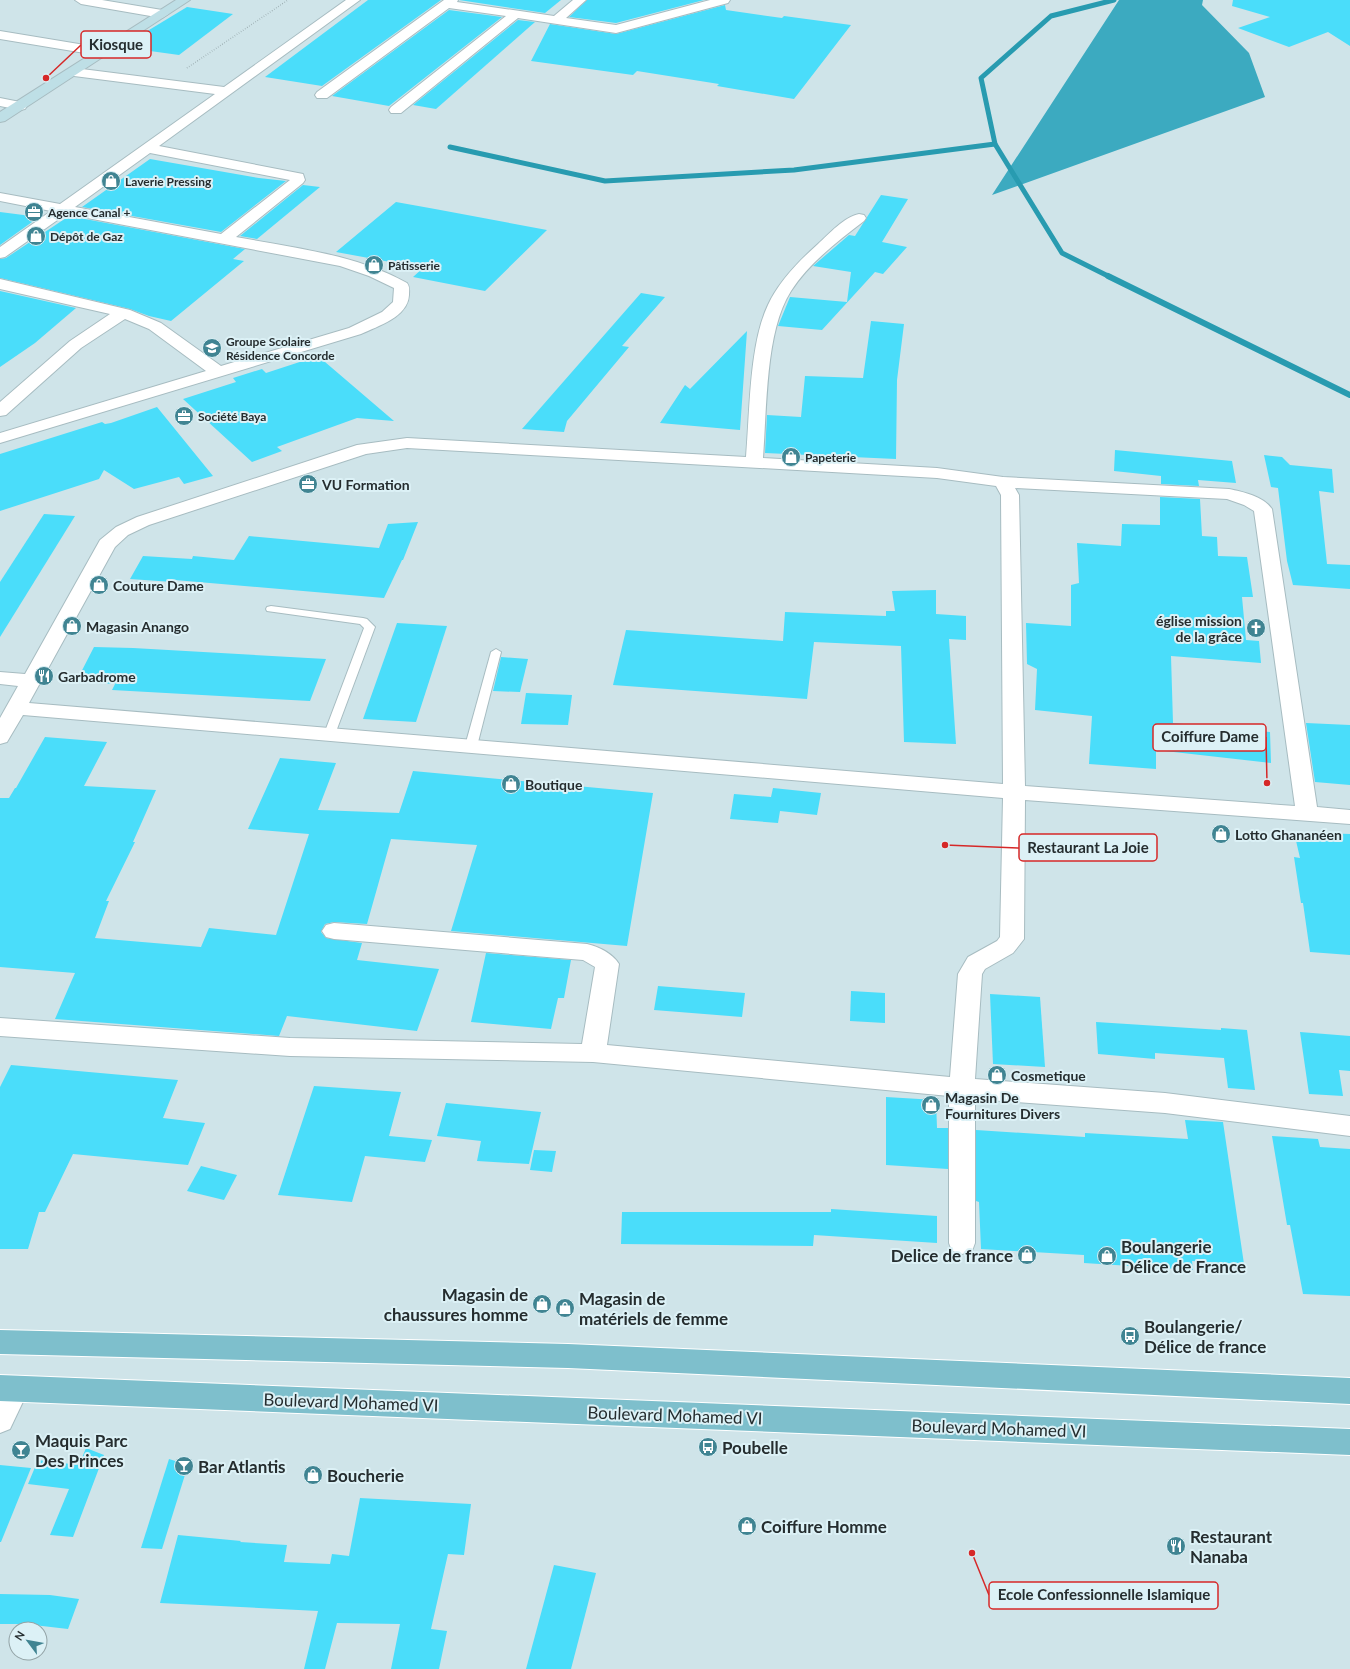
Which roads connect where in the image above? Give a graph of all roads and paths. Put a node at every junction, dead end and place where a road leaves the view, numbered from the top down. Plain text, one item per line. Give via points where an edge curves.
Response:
1 (81, 0) edge
2 (184, 0) edge
3 (288, 0) edge
4 (354, 0) edge
5 (580, 0) edge
6 (724, 0) edge
7 (449, 2) edge
8 (162, 14) junction
9 (516, 14) junction
10 (557, 20) junction
11 (0, 35) edge
12 (103, 52) junction
13 (74, 72) junction
14 (166, 84) junction
15 (226, 91) junction
16 (322, 95) dead end
17 (0, 102) edge
18 (20, 106) junction
19 (396, 110) dead end
20 (0, 118) edge
21 (147, 148) junction
22 (0, 197) edge
23 (62, 209) junction
24 (859, 218) dead end
25 (224, 239) junction
26 (1, 253) edge
27 (0, 284) edge
28 (124, 313) junction
29 (218, 372) junction
30 (0, 411) edge
31 (0, 438) edge
32 (754, 462) junction
33 (1003, 482) junction
34 (271, 609) dead end
35 (496, 652) dead end
36 (0, 678) edge
37 (32, 681) junction
38 (17, 708) junction
39 (330, 734) junction
40 (0, 737) edge
41 (471, 746) junction
42 (1014, 792) junction
43 (1307, 814) junction
44 (1350, 817) edge
45 (334, 931) dead end
46 (0, 1027) edge
47 (593, 1053) junction
48 (962, 1088) junction
49 (1350, 1126) edge
50 (962, 1243) dead end
51 (0, 1342) edge
52 (7, 1389) edge
53 (1350, 1391) edge
54 (0, 1420) edge
55 (1350, 1442) edge

1 - 8 street
2 - 8 street
3 - 14 path via 198,59
4 - 15 street
5 - 10 street
6 - 10 street via 616,29
7 - 9 street
7 - 16 street
8 - 12 street
9 - 10 street
9 - 19 street
11 - 12 street
12 - 13 street
13 - 14 street
13 - 18 street
14 - 15 street
15 - 21 street
17 - 18 street
18 - 20 street
21 - 23 street
21 - 25 street via 298,177 298,180
22 - 23 street
23 - 25 street
23 - 26 street
24 - 32 street via 812,259 778,299 764,344
25 - 29 street via 363,267 402,286 401,303 388,315 355,331
27 - 28 street
28 - 29 street via 155,326
28 - 30 street via 66,353
29 - 31 street
32 - 33 street via 937,472
32 - 37 street via 407,443 363,449 143,521 122,531 107,544
33 - 42 street via 1010,495
33 - 43 street via 1229,494 1250,501 1263,509
34 - 39 lane via 363,621 370,627
35 - 41 lane
36 - 37 street
37 - 38 street
38 - 39 street
38 - 40 street
39 - 41 street
41 - 42 street
42 - 43 street
42 - 48 street via 1012,939 1005,947 976,963 970,974
43 - 44 street
45 - 47 street via 587,952 607,964
46 - 47 street via 290,1047
47 - 48 street
48 - 49 street via 1166,1103
48 - 50 street
51 - 53 main road via 561,1356
52 - 54 street
52 - 55 main road, Boulevard Mohamed VI

